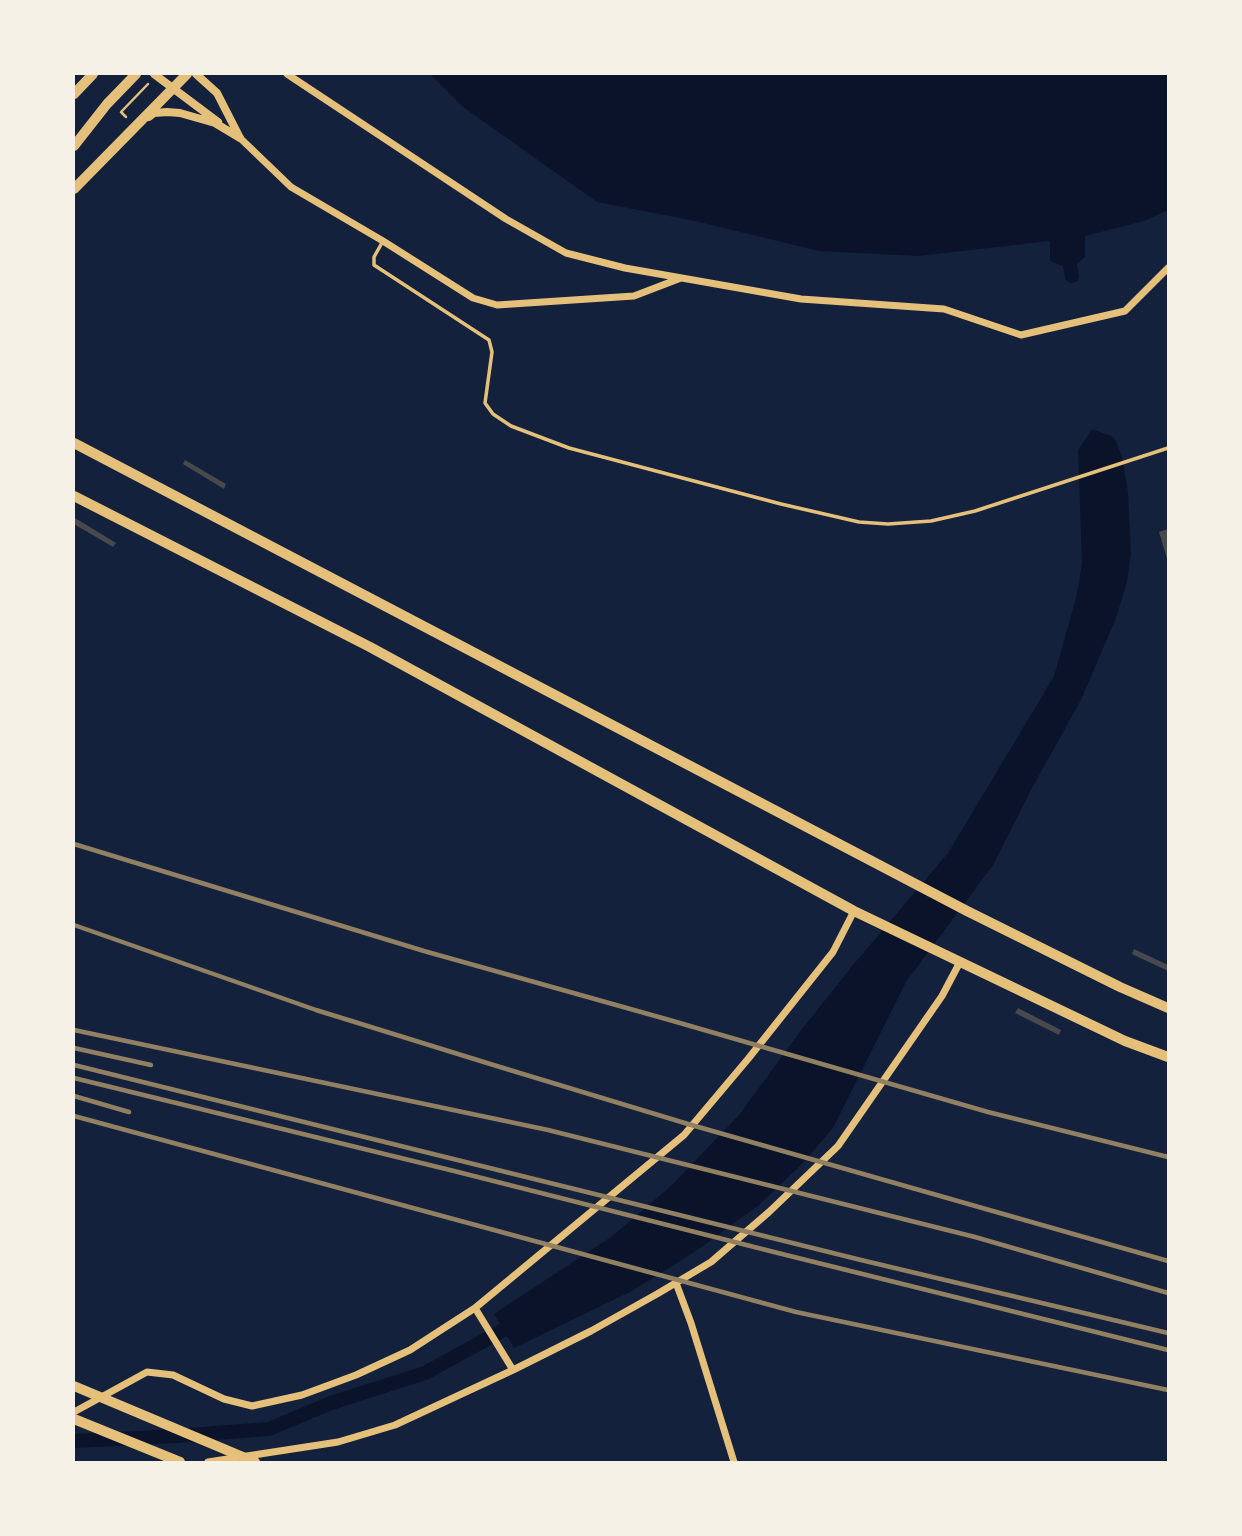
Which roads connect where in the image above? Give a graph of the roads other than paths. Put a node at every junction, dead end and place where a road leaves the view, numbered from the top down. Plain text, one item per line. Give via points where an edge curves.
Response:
1 (93, 74) edge
2 (136, 74) edge
3 (154, 74) edge
4 (187, 74) edge
5 (196, 74) edge
6 (287, 74) edge
7 (173, 88) junction
8 (74, 94) edge
9 (107, 104) junction
10 (134, 123) junction
11 (240, 138) junction
12 (74, 139) edge
13 (74, 146) edge
14 (74, 189) edge
15 (383, 242) junction
16 (1168, 268) edge
17 (681, 278) junction
18 (74, 443) edge
19 (1168, 448) edge
20 (74, 496) edge
21 (854, 911) junction
22 (960, 962) junction
23 (1168, 1008) edge
24 (1168, 1057) edge
25 (676, 1283) junction
26 (475, 1308) junction
27 (513, 1370) junction
28 (74, 1385) edge
29 (74, 1412) edge
30 (74, 1419) edge
31 (180, 1462) edge
32 (208, 1462) edge
33 (255, 1462) edge
34 (734, 1462) edge

1 - 8 main road
2 - 9 main road
3 - 7 street
4 - 7 main road
5 - 11 street via 218,93
6 - 17 street via 506,219 566,253
7 - 10 main road
7 - 11 street
9 - 12 street
9 - 13 main road
10 - 11 street via 167,111 215,123
10 - 14 main road
11 - 15 street via 291,187
15 - 17 street via 472,298 498,305 634,296
15 - 19 lane via 374,265 489,340 492,352 485,403 493,414 511,426 569,448 836,518 888,524 952,517
16 - 17 street via 1125,311 1021,335 944,309 801,299
18 - 23 main road via 967,911
20 - 21 main road via 370,647
21 - 22 main road
21 - 26 street via 833,952 684,1136
22 - 24 main road
22 - 25 street via 942,996 838,1146 711,1262
25 - 27 street
25 - 34 street
26 - 27 street
26 - 29 street via 410,1350 302,1395 252,1406 224,1399 173,1375 147,1372
27 - 32 street via 395,1425 338,1442
28 - 33 main road
30 - 31 main road

